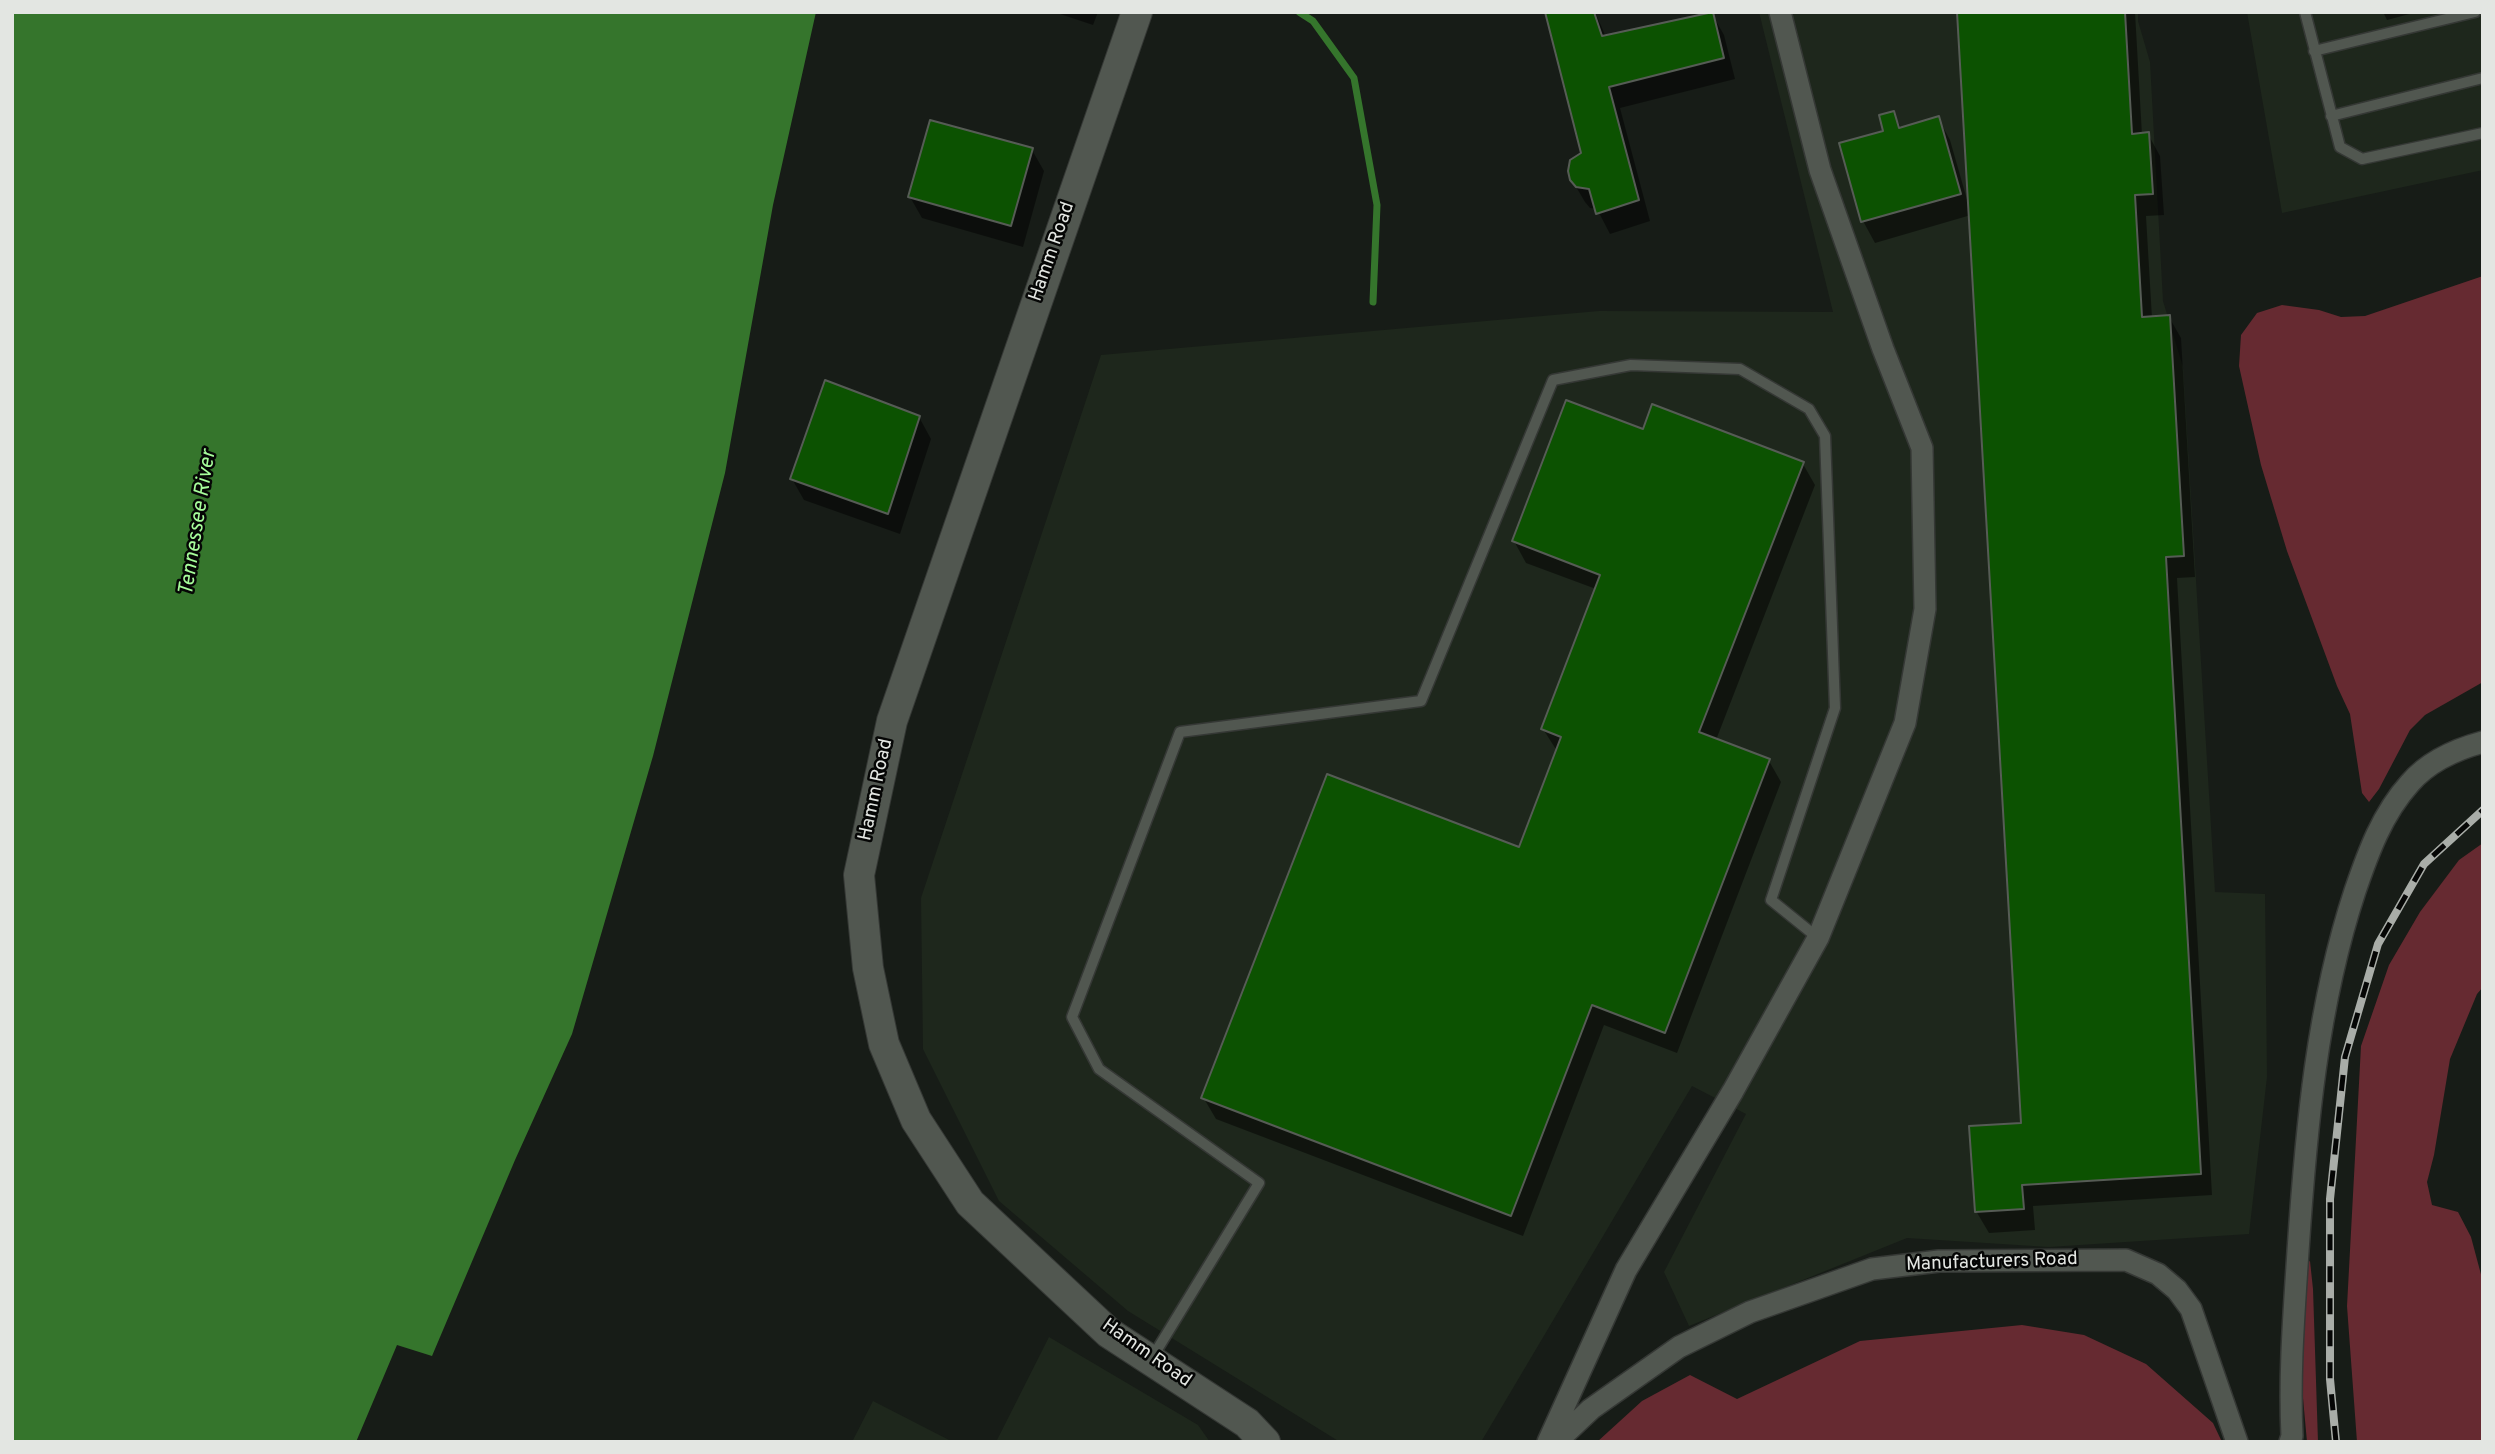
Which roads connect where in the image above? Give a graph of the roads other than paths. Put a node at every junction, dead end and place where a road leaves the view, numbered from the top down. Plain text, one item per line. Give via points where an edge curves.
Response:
1 (1137, 12) edge
2 (1780, 12) edge
3 (2305, 12) edge
4 (2475, 12) edge
5 (2315, 51) junction
6 (2483, 78) edge
7 (2331, 116) junction
8 (2483, 133) edge
9 (2483, 742) edge
10 (1818, 938) junction
11 (1151, 1360) junction
12 (1265, 1442) edge
13 (1548, 1442) edge
14 (1556, 1442) edge
15 (2237, 1442) edge
16 (2290, 1442) edge

1 - 11 main road, Hamm Road via 892,721 859,875 868,968 884,1044 916,1120 970,1203 1109,1333
2 - 10 street via 1820,170 1922,448 1925,609 1905,723
3 - 5 lane
4 - 5 lane
5 - 7 lane
6 - 7 lane
7 - 8 lane via 2340,147 2362,159
9 - 16 street via 2436,762 2411,782 2371,845 2347,916 2325,1004 2303,1173 2289,1381
10 - 11 lane via 1771,900 1835,708 1825,436 1810,409 1740,369 1631,365 1553,380 1421,701 1180,733 1072,1017 1099,1069 1259,1183
10 - 13 street via 1626,1270
11 - 12 main road, Hamm Road via 1247,1423
14 - 15 street, Manufacturers Road via 1591,1409 1679,1347 1750,1312 1872,1269 1939,1261 2126,1260 2158,1275 2191,1309

